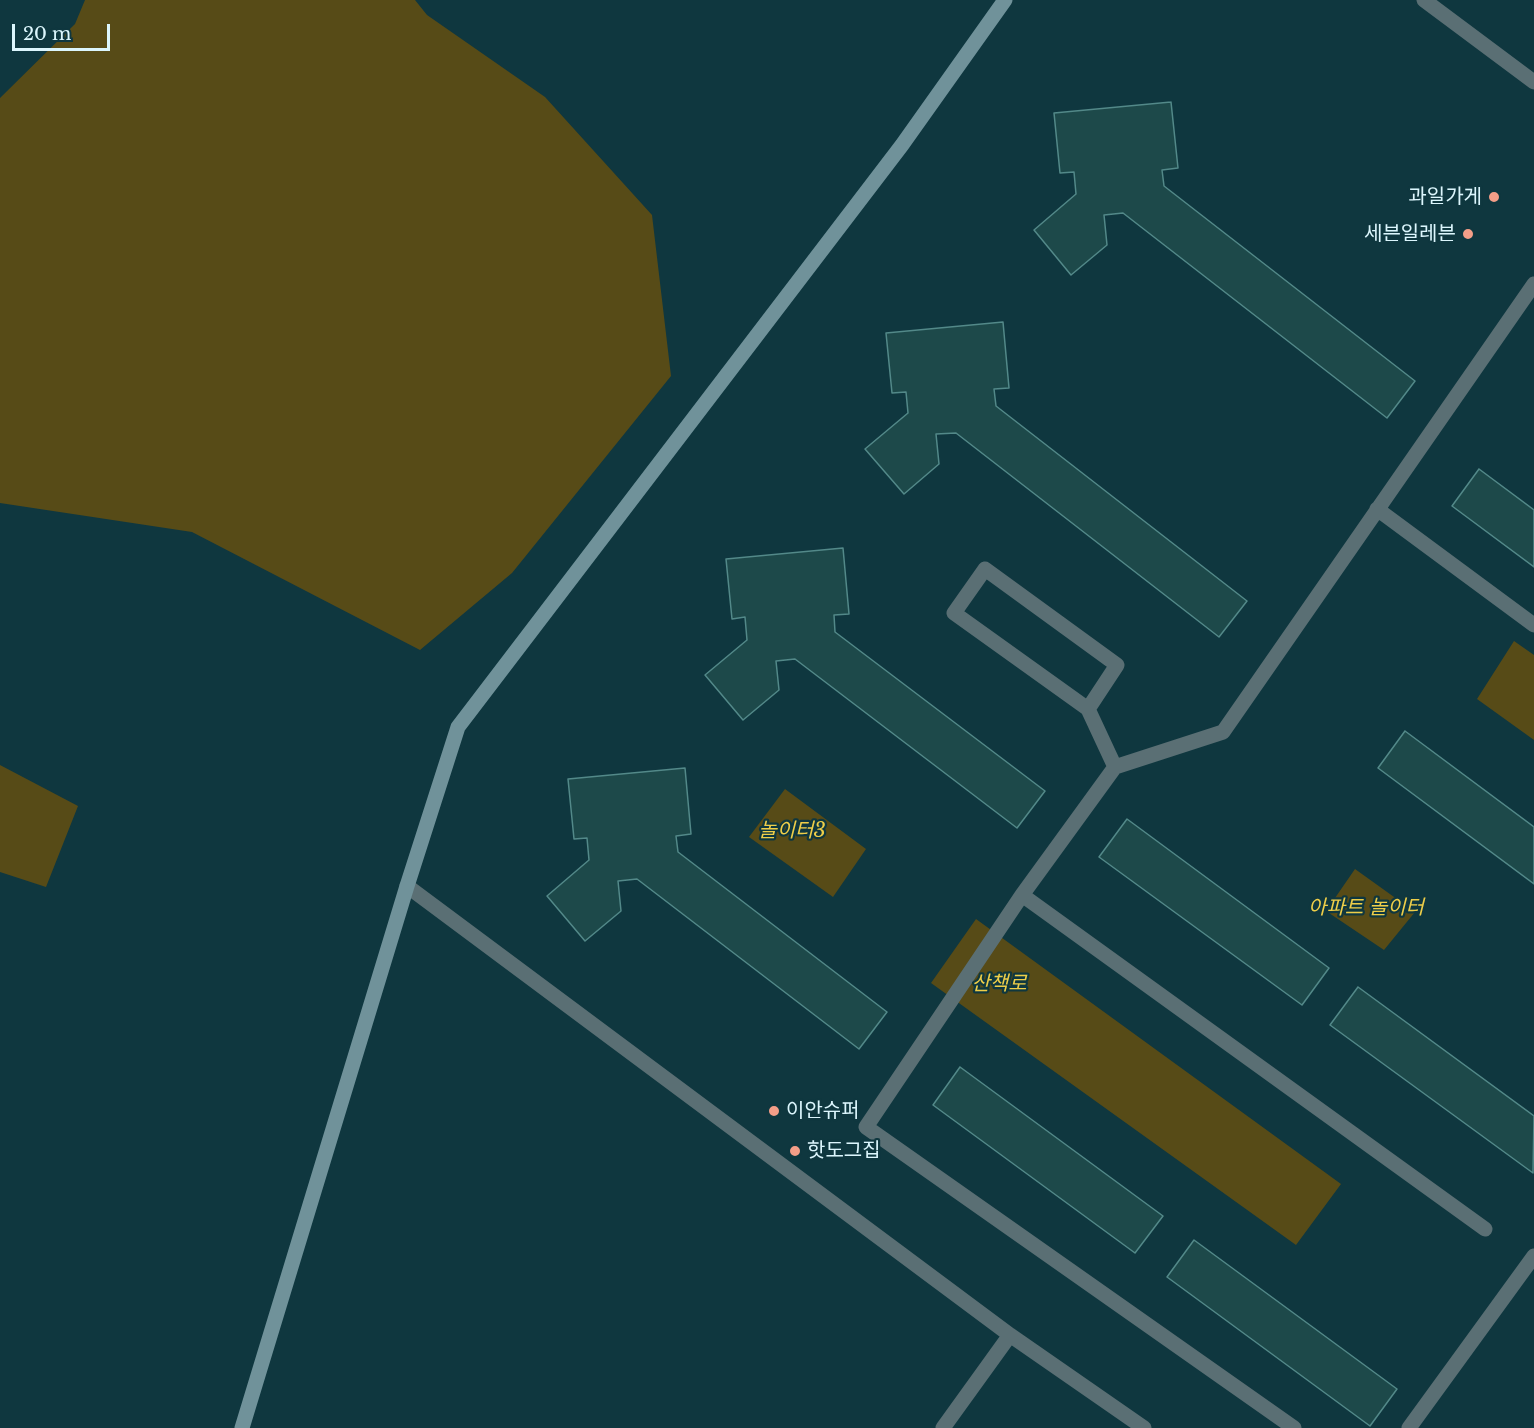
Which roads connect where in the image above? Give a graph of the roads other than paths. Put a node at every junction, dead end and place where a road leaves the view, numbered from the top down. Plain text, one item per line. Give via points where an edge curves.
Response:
1 (1005, 0) edge
2 (1424, 0) edge
3 (1534, 82) edge
4 (1534, 284) edge
5 (1377, 509) junction
6 (1534, 625) edge
7 (1088, 710) junction
8 (1115, 767) junction
9 (407, 886) junction
10 (1022, 895) junction
11 (1485, 1229) dead end
12 (1534, 1256) edge
13 (1010, 1335) junction
14 (242, 1428) edge
15 (943, 1428) edge
16 (1144, 1428) edge
17 (1294, 1428) edge
18 (1409, 1428) edge

1 - 9 street via 903,145 458,727
2 - 3 street
4 - 5 street
5 - 6 street
5 - 8 street via 1223,732
7 - 7 street via 954,613 985,569 1117,665
7 - 8 street
8 - 10 street
9 - 13 street
9 - 14 street
10 - 11 street
10 - 17 street via 866,1127
12 - 18 street
13 - 15 street
13 - 16 street

